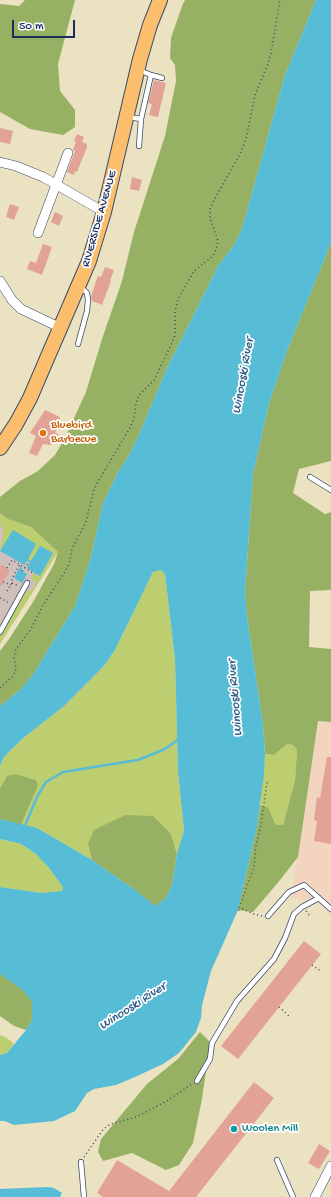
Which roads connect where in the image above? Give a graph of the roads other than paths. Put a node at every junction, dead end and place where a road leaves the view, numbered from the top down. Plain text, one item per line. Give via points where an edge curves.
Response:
1 (160, 0) edge
2 (137, 70) junction
3 (151, 75) junction
4 (162, 78) dead end
5 (126, 116) junction
6 (142, 119) junction
7 (140, 146) dead end
8 (68, 153) dead end
9 (0, 162) edge
10 (56, 185) junction
11 (104, 212) junction
12 (38, 233) dead end
13 (0, 281) edge
14 (79, 286) junction
15 (3, 295) edge
16 (61, 328) junction
17 (78, 344) dead end
18 (0, 448) edge
19 (310, 477) dead end
20 (331, 490) edge
21 (27, 582) dead end
22 (0, 632) edge
23 (319, 898) junction
24 (331, 909) edge
25 (268, 916) road end
26 (197, 1081) road end
27 (277, 1160) dead end
28 (81, 1162) road end
29 (331, 1166) edge
30 (84, 1197) edge
31 (293, 1197) edge
32 (315, 1197) edge

1 - 2 main road, RIVERSIDE AVENUE
2 - 3 lane
2 - 5 main road, RIVERSIDE AVENUE
3 - 4 lane
3 - 6 lane
5 - 6 lane
5 - 11 main road, RIVERSIDE AVENUE
6 - 7 lane
8 - 10 street
9 - 10 street via 30,171
10 - 11 street
10 - 12 street
11 - 14 main road, RIVERSIDE AVENUE
13 - 15 street
14 - 16 main road, RIVERSIDE AVENUE
14 - 17 lane via 87,293 88,300
15 - 16 street via 21,309
16 - 18 main road, RIVERSIDE AVENUE via 24,409
19 - 20 lane
21 - 22 lane
23 - 24 lane
23 - 25 lane via 304,885 289,892
23 - 26 lane via 294,914 274,959 237,1001 212,1043 210,1059
27 - 31 lane
28 - 30 lane
29 - 32 street

